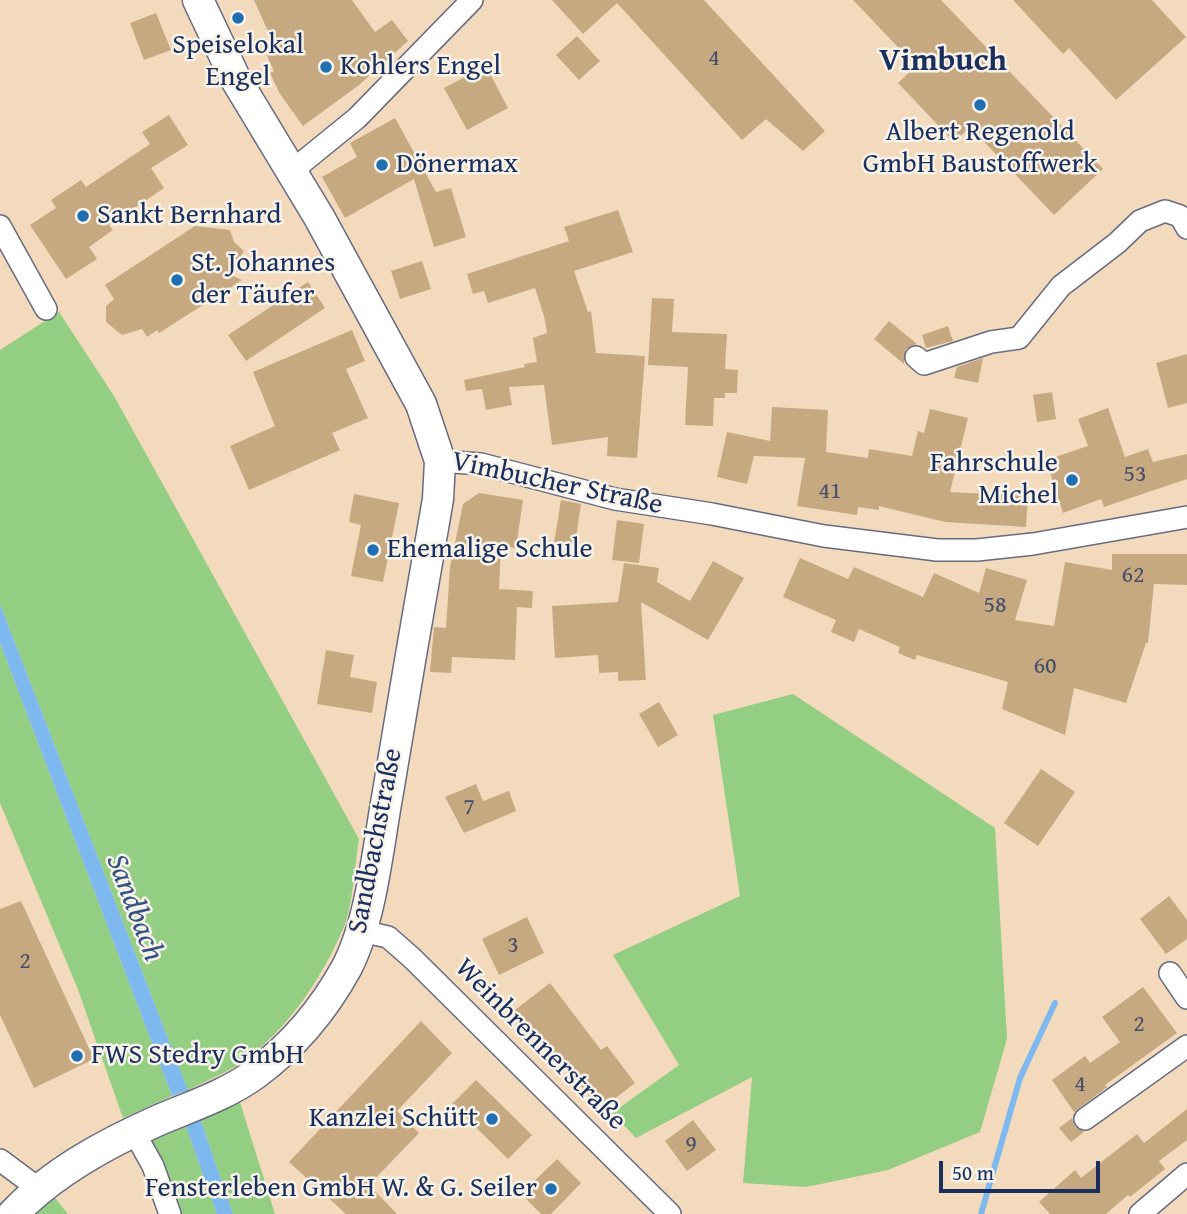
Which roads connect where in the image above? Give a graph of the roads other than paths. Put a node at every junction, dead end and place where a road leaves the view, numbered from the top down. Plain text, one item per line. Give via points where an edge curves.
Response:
1 (198, 0) edge
2 (472, 0) edge
3 (291, 174) junction
4 (0, 226) edge
5 (1187, 228) edge
6 (46, 309) dead end
7 (916, 357) dead end
8 (440, 461) junction
9 (1187, 517) edge
10 (361, 931) junction
11 (1170, 973) dead end
12 (1187, 998) edge
13 (1187, 1046) edge
14 (1085, 1119) dead end
15 (146, 1126) junction
16 (0, 1160) edge
17 (1187, 1174) edge
18 (39, 1189) junction
19 (13, 1214) edge
20 (170, 1214) edge
21 (670, 1214) edge
22 (1140, 1214) edge

1 - 3 street, Vimbucher Straße via 235,78
2 - 3 street via 357,118
3 - 8 street, Vimbucher Straße via 415,392
4 - 6 street
5 - 7 street via 1180,216 1165,211 1140,221 1061,286 1019,338 991,342 924,364
8 - 9 street, Vimbucher Straße via 481,464 615,499 824,536 937,550 1033,544
8 - 10 street, Sandbachstraße via 438,499
10 - 15 street, Sandbachstraße via 326,1001 276,1059 207,1100
10 - 21 street, Weinbrennerstraße via 388,937 412,958
11 - 12 street
13 - 14 street
15 - 18 street, Sandbachstraße
15 - 20 street via 153,1166
16 - 18 street
17 - 22 street
18 - 19 street, Sandbachstraße

